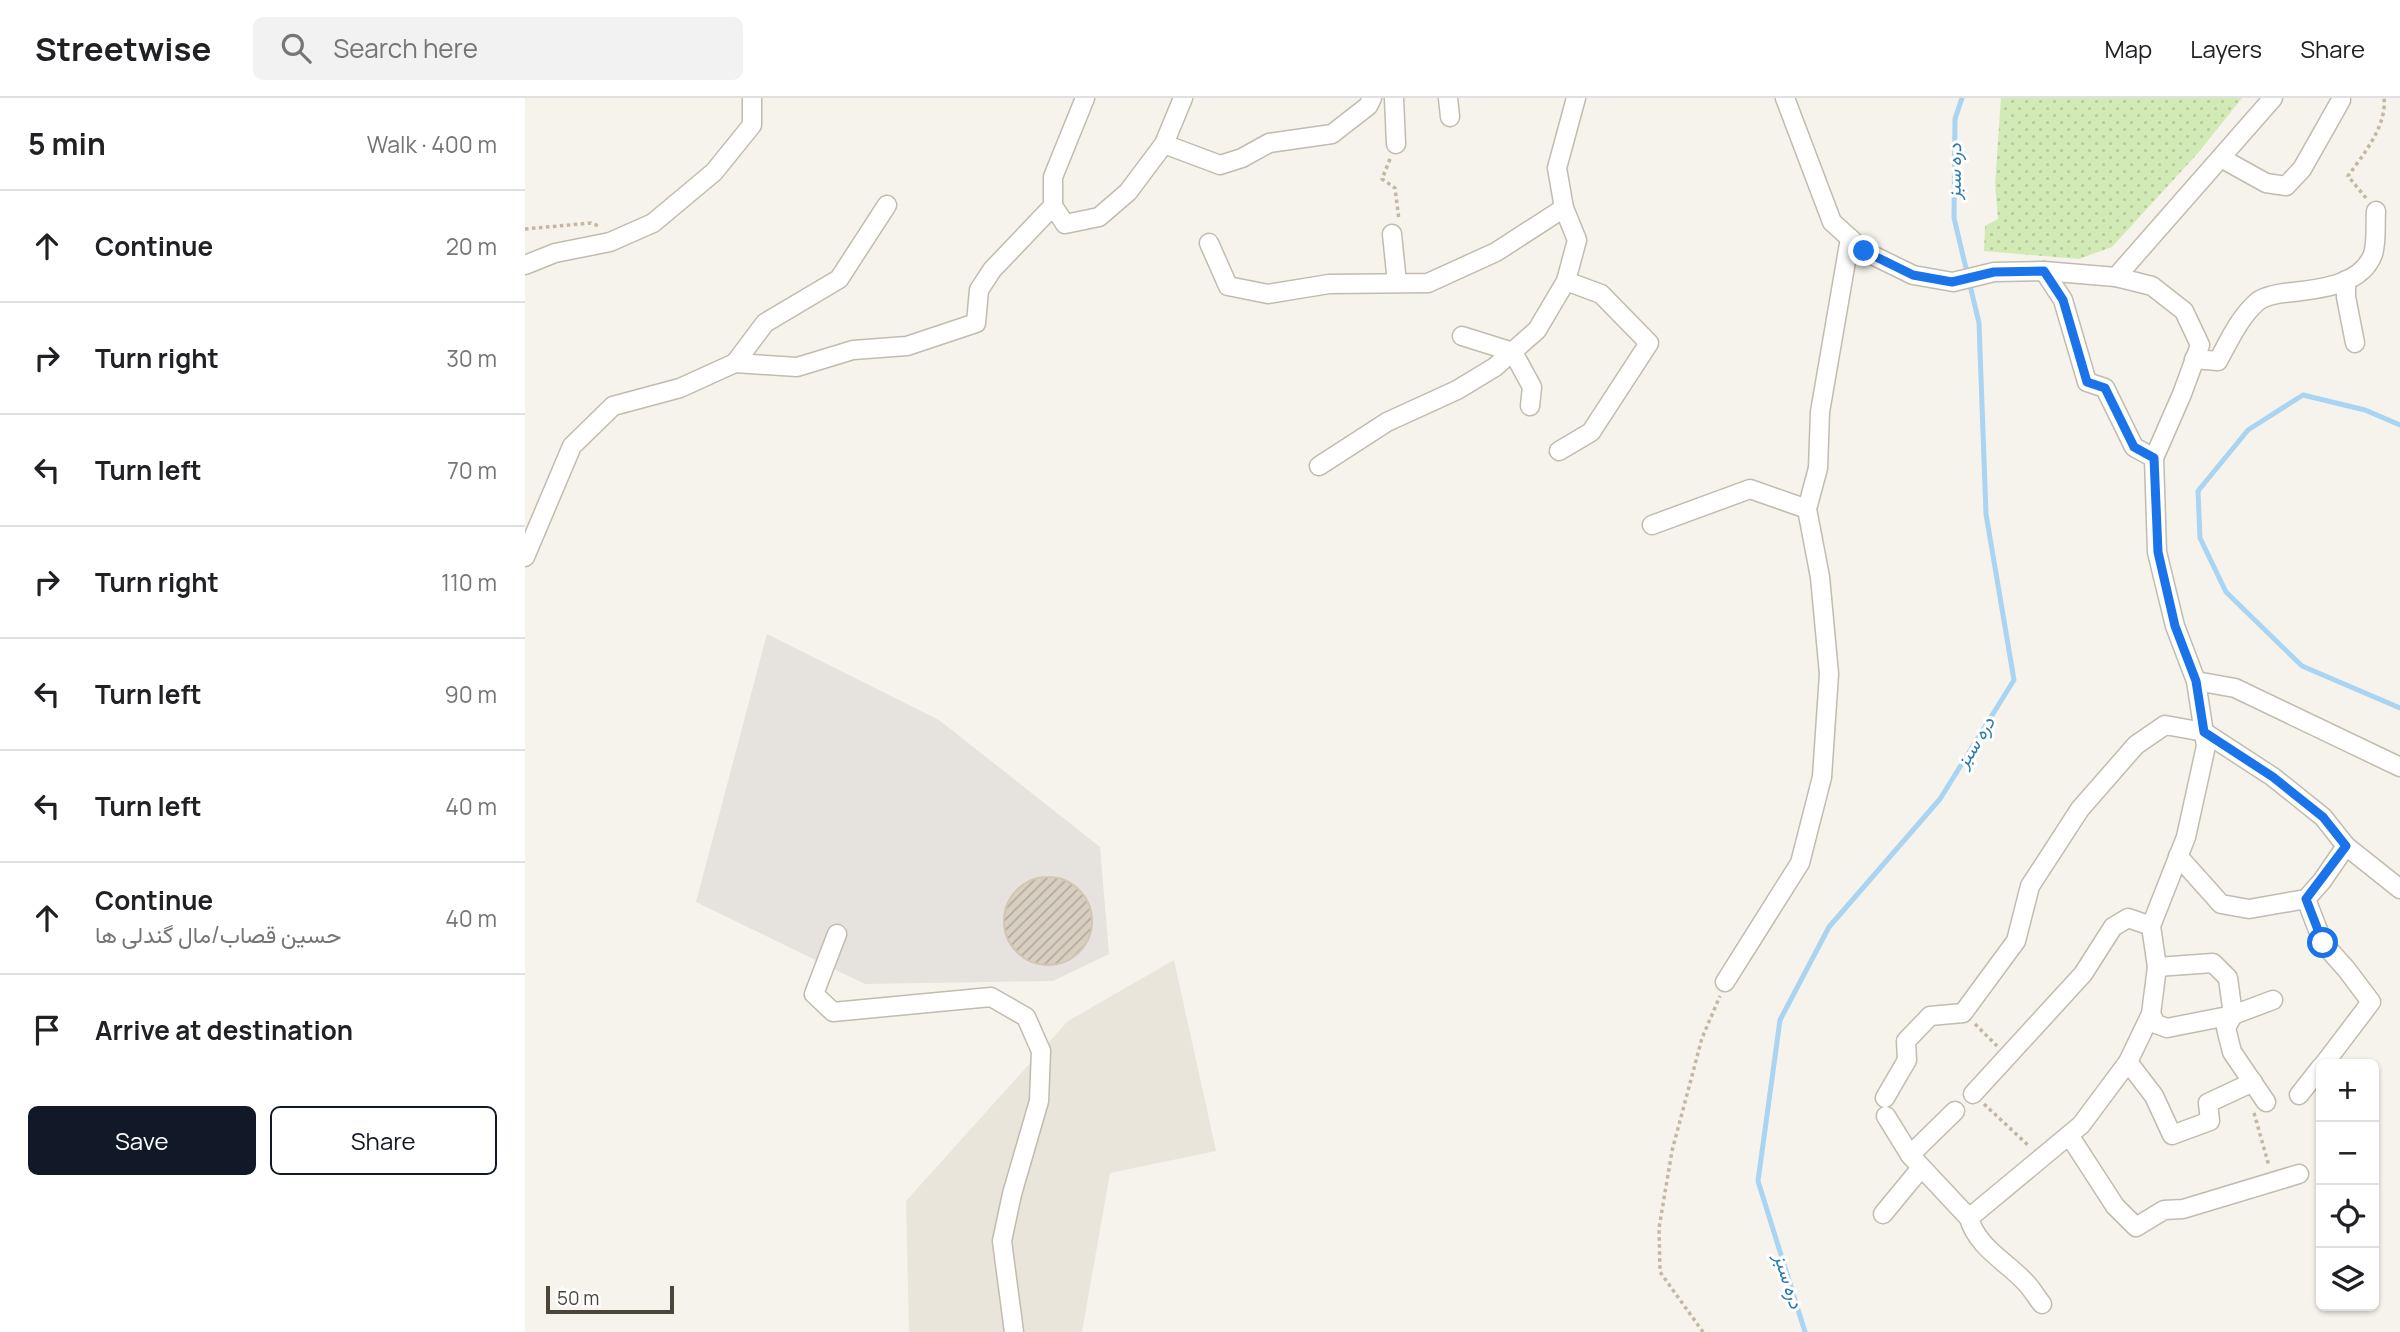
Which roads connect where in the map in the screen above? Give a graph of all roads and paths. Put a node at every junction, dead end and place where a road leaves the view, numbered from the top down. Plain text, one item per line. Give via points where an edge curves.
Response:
1 (751, 98) edge
2 (1085, 98) edge
3 (1183, 98) edge
4 (1372, 98) edge
5 (1394, 98) edge
6 (1448, 98) edge
7 (1576, 98) edge
8 (1785, 98) edge
9 (2273, 98) edge
10 (2384, 98) edge
11 (2341, 100) dead end
12 (1450, 117) dead end
13 (1164, 144) junction
14 (1396, 144) joint
15 (2221, 158) junction
16 (887, 205) dead end
17 (1053, 206) junction
18 (1564, 208) junction
19 (2376, 211) joint
20 (525, 229) edge
21 (1392, 234) joint
22 (624, 235) junction
23 (1850, 238) junction
24 (1209, 243) dead end
25 (525, 265) edge
26 (2044, 271) junction
27 (2116, 277) junction
28 (2346, 280) junction
29 (1566, 281) junction
30 (1397, 283) junction
31 (1462, 336) dead end
32 (2355, 343) dead end
33 (1513, 352) junction
34 (2194, 359) junction
35 (734, 363) junction
36 (1530, 406) dead end
37 (1559, 451) dead end
38 (2154, 458) junction
39 (1319, 466) dead end
40 (1807, 509) junction
41 (1652, 525) dead end
42 (525, 557) edge
43 (2196, 681) junction
44 (2204, 732) junction
45 (2400, 767) edge
46 (2346, 846) junction
47 (2178, 856) junction
48 (2400, 889) edge
49 (2306, 899) junction
50 (2151, 926) junction
51 (837, 934) dead end
52 (2157, 967) junction
53 (1725, 982) joint
54 (2273, 1000) dead end
55 (1963, 1013) junction
56 (2151, 1014) junction
57 (2233, 1015) junction
58 (2008, 1056) junction
59 (2327, 1059) edge
60 (2128, 1062) junction
61 (2316, 1073) edge
62 (2253, 1082) junction
63 (1973, 1094) joint
64 (2298, 1095) dead end
65 (2266, 1102) joint
66 (1955, 1111) dead end
67 (2069, 1135) junction
68 (2041, 1158) junction
69 (1916, 1162) junction
70 (2299, 1174) dead end
71 (2274, 1181) junction
72 (1883, 1214) dead end
73 (1969, 1218) junction
74 (2042, 1304) dead end
75 (1014, 1332) edge
76 (1703, 1332) edge

1 - 22 street via 752,125 713,172 653,223
2 - 17 street via 1053,177
3 - 13 street
4 - 13 street via 1332,134 1269,143 1220,165
5 - 14 street
6 - 12 street
7 - 18 street via 1557,168
8 - 23 street via 1832,222
9 - 15 street
10 - 19 path via 2385,108 2369,148 2348,176
11 - 15 street via 2302,169 2286,186 2266,183
13 - 17 street via 1128,192 1099,217 1065,224
14 - 21 path via 1382,179 1395,188 1400,231
15 - 27 street
16 - 35 street via 839,279 765,323
17 - 35 street via 992,270 979,290 976,323 907,346 853,350 797,367
18 - 29 street via 1577,240
18 - 30 street via 1496,252 1428,283
19 - 28 street via 2372,255
20 - 22 path via 591,223
21 - 30 street
22 - 25 street
23 - 26 street via 1864,251 1913,275 1952,282 1994,272
23 - 40 street via 1820,412 1818,467
24 - 30 street via 1228,286 1268,294 1329,284
26 - 27 street
26 - 38 street via 2063,300 2087,382 2105,388 2134,447
27 - 34 street via 2152,286 2184,311 2200,345
28 - 32 street
28 - 34 street via 2258,300 2218,361
29 - 33 street via 1537,330
29 - 37 street via 1601,294 1649,343 1591,432
31 - 33 street
33 - 36 street via 1532,387
33 - 39 street via 1495,368 1387,422
34 - 38 street
35 - 42 street via 680,388 613,406 572,446
38 - 43 street via 2158,552 2175,626
40 - 41 street via 1750,489
40 - 53 street via 1820,577 1829,674 1822,777 1800,863
43 - 44 street
43 - 45 street via 2235,688
44 - 46 street via 2323,817
44 - 47 street via 2206,746
44 - 55 street via 2165,725 2136,745 2080,809 2030,886 2016,941
46 - 48 street
46 - 49 street
47 - 49 street via 2221,904 2249,909
47 - 50 street
49 - 59 street via 2323,943 2371,1002
50 - 52 street
50 - 58 street via 2128,918 2113,928 2083,974
51 - 75 street via 814,994 833,1012 991,997 1026,1017 1041,1051 1039,1101 1002,1241
52 - 56 street
52 - 57 street via 2213,963 2228,978
53 - 76 path via 1702,1038 1672,1151 1659,1228 1660,1272
54 - 57 street
55 - 58 path
55 - 69 street via 1930,1016 1906,1041 1907,1060 1886,1107
56 - 57 street via 2156,1024 2167,1028
56 - 60 street
57 - 62 street via 2226,1028 2232,1052
58 - 63 street
60 - 62 street via 2154,1096 2172,1135 2210,1121 2208,1102
60 - 67 street
61 - 64 street
62 - 65 street
63 - 68 path
65 - 71 path via 2253,1108
66 - 69 street
67 - 68 street
67 - 71 street via 2115,1206 2136,1227 2164,1210 2183,1209
68 - 73 street
69 - 72 street
69 - 73 street
70 - 71 street
73 - 74 street via 1972,1230

